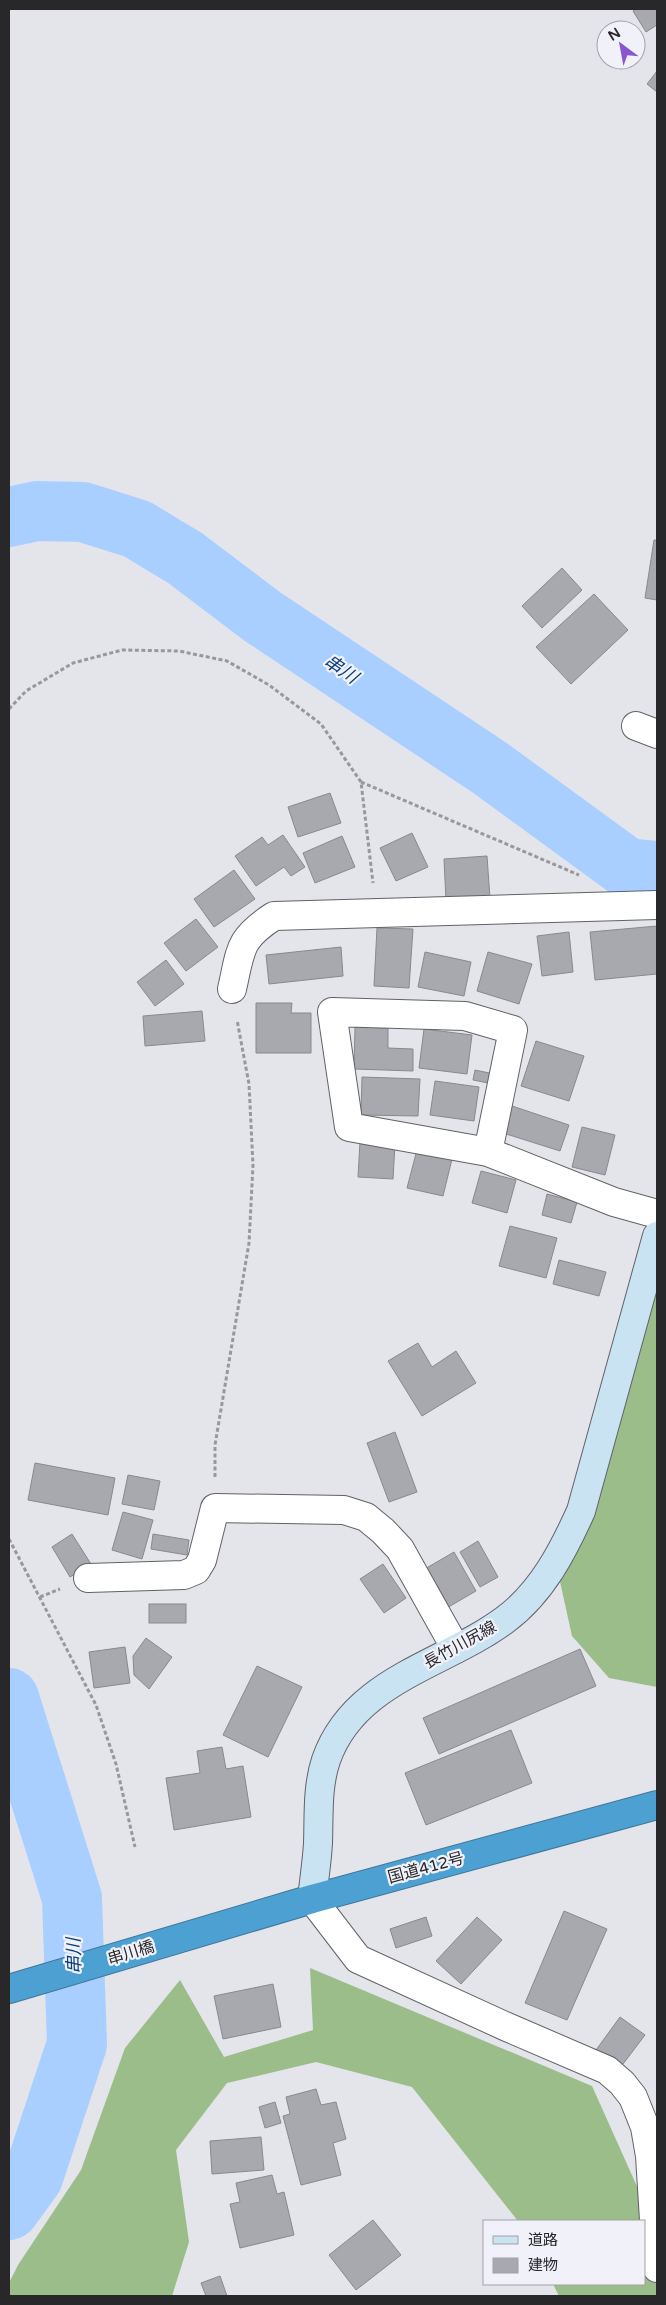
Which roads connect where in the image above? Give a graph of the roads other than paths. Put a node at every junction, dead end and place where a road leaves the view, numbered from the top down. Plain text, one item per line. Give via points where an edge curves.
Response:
1 (657, 905) edge
2 (232, 989) road end
3 (488, 1152) junction
4 (657, 1214) edge
5 (657, 1236) edge
6 (88, 1578) dead end
7 (456, 1649) junction
8 (657, 1805) edge
9 (312, 1899) junction
10 (196, 1933) joint
11 (9, 1989) edge
12 (657, 2268) edge

1 - 2 street via 274,916 258,926 243,943
3 - 3 street via 349,1127 332,1012 464,1016 512,1030
3 - 4 street via 614,1202
5 - 7 main road, 長竹川尻線 via 581,1511 571,1533 548,1574 516,1610 487,1633
6 - 7 street via 184,1575 196,1570 202,1560 215,1508 344,1510 366,1518 400,1550
7 - 9 main road, 長竹川尻線 via 386,1685 352,1716 337,1738 326,1760 321,1784
8 - 9 highway, 国道412号
9 - 10 highway, 国道412号
9 - 12 street via 358,1959 600,2066 622,2082 633,2097 646,2127
10 - 11 highway, 串川橋

